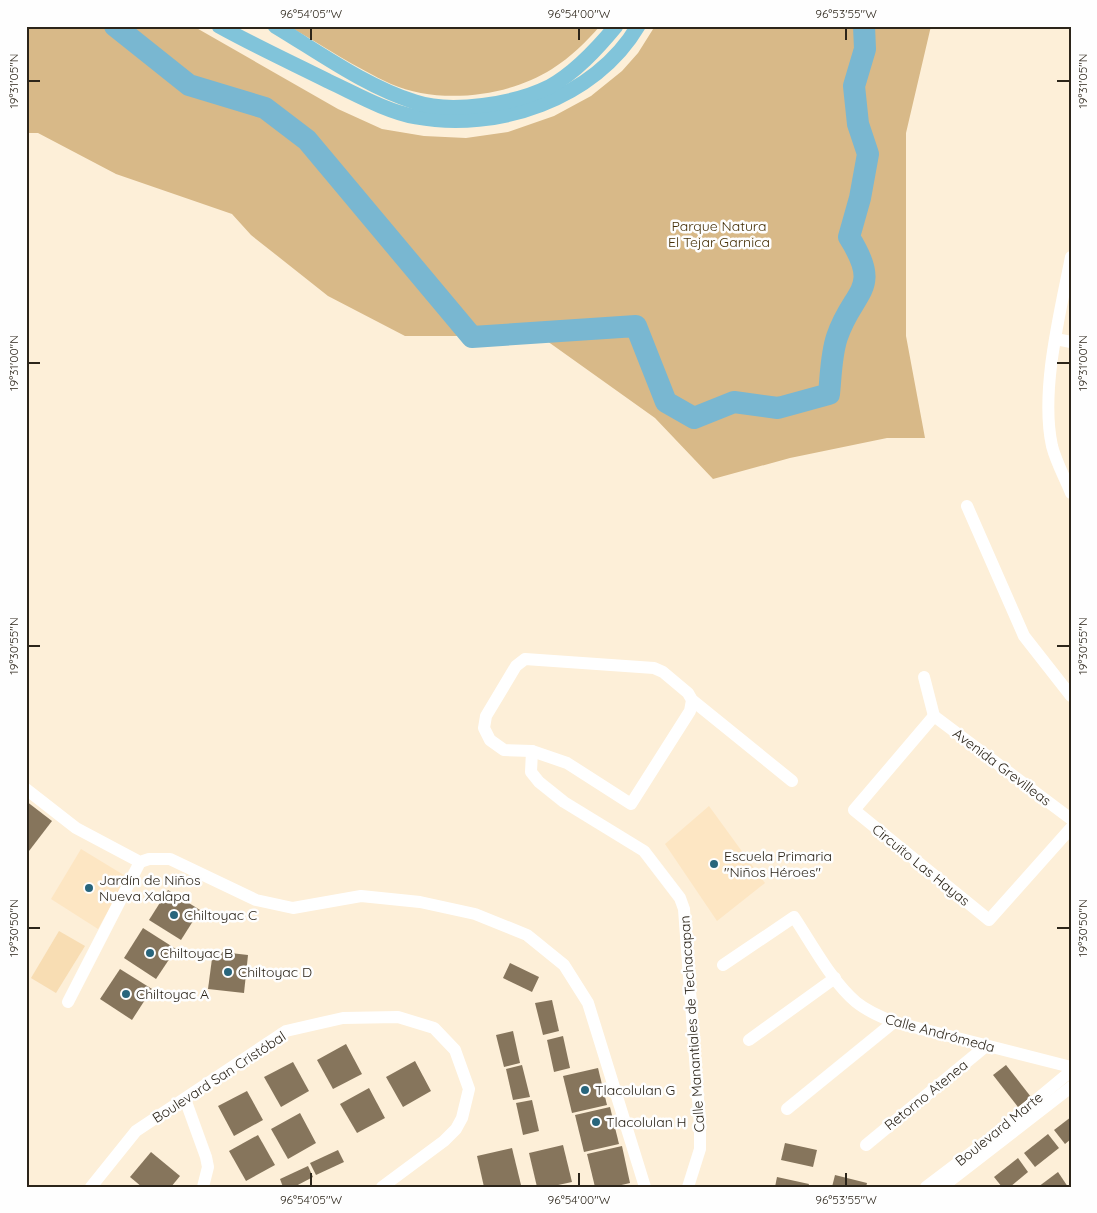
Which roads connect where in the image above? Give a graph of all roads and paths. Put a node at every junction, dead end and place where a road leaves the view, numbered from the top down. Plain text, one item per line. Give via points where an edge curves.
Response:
1 (220, 26) edge
2 (275, 26) edge
3 (616, 26) edge
4 (638, 26) edge
5 (1071, 257) edge
6 (1056, 339) junction
7 (1071, 342) edge
8 (1071, 493) edge
9 (967, 506) dead end
10 (924, 677) dead end
11 (1068, 688) edge
12 (692, 700) junction
13 (934, 716) junction
14 (532, 751) junction
15 (792, 781) dead end
16 (26, 789) edge
17 (1071, 819) edge
18 (1071, 828) edge
19 (140, 862) junction
20 (723, 965) dead end
21 (835, 978) junction
22 (68, 1002) dead end
23 (894, 1022) junction
24 (749, 1040) dead end
25 (986, 1046) junction
26 (1071, 1067) edge
27 (1071, 1071) edge
28 (1071, 1087) edge
29 (186, 1099) junction
30 (788, 1109) dead end
31 (866, 1145) dead end
32 (91, 1187) edge
33 (202, 1187) edge
34 (382, 1187) edge
35 (645, 1187) edge
36 (688, 1187) edge
37 (926, 1187) edge
38 (942, 1187) edge

1 - 4 main road via 379,106 415,117 473,120 520,112 553,100 583,83 611,60
2 - 3 main road via 388,92 417,103 448,107 480,106 548,87 574,70
5 - 6 street
6 - 7 street
6 - 8 street via 1049,393 1052,447
9 - 11 street via 1024,636
10 - 13 street
12 - 14 street via 690,711 631,804 567,763
12 - 14 street via 688,693 654,668 525,658 516,666 486,716 484,728 490,740 504,750
12 - 15 street
13 - 17 street, Avenida Grevilleas
13 - 18 street, Circuito Las Hayas via 854,810 989,920
14 - 36 street, Calle Manantiales de Techacapan via 532,772 539,782 564,802 644,851 680,898 684,909 700,1126 700,1149
16 - 19 street via 76,828
19 - 22 street
19 - 35 street via 149,858 170,859 256,900 293,908 361,896 420,902 475,914 527,935 564,965 588,1003
20 - 21 street, Calle Andrómeda via 794,917
21 - 23 street, Calle Andrómeda via 856,1002
21 - 24 street
23 - 25 street, Calle Andrómeda
23 - 30 street
25 - 26 street, Calle Andrómeda
25 - 31 street, Retorno Atenea
27 - 37 street, Boulevard Marte
28 - 38 street, Boulevard Marte
29 - 32 street, Boulevard San Cristóbal via 136,1131
29 - 33 street via 208,1167
29 - 34 street, Boulevard San Cristóbal via 286,1031 343,1018 389,1017 434,1028 455,1050 469,1089 462,1118 444,1141

